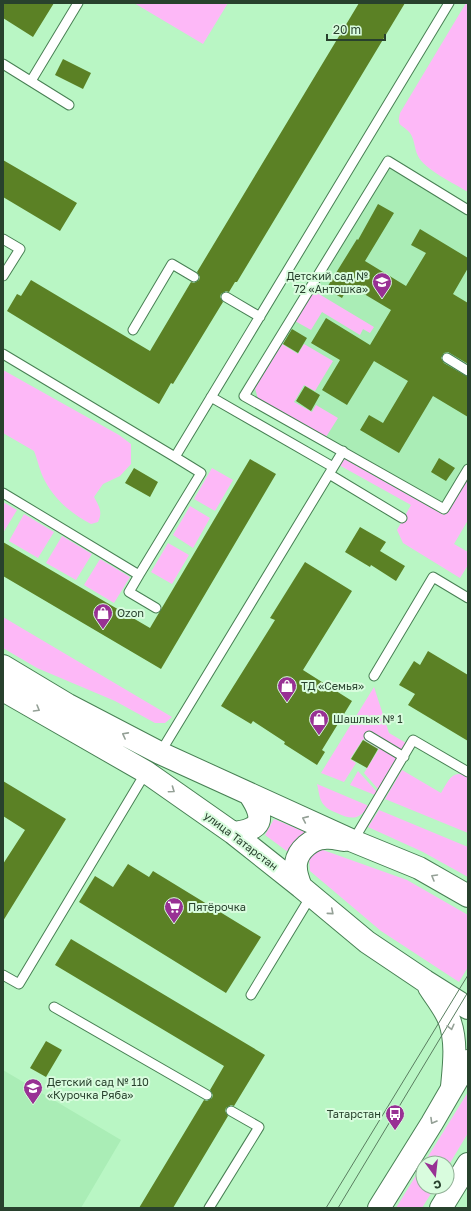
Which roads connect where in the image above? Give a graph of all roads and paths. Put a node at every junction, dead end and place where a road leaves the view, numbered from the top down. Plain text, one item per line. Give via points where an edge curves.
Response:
1 (78, 3) edge
2 (449, 3) edge
3 (3, 64) edge
4 (31, 81) junction
5 (69, 105) dead end
6 (468, 210) edge
7 (3, 239) edge
8 (3, 276) edge
9 (194, 277) dead end
10 (226, 297) dead end
11 (260, 317) junction
12 (132, 330) dead end
13 (3, 354) edge
14 (447, 358) dead end
15 (468, 371) edge
16 (211, 397) junction
17 (343, 451) junction
18 (175, 457) junction
19 (468, 469) edge
20 (331, 471) junction
21 (3, 493) edge
22 (402, 518) dead end
23 (139, 575) junction
24 (468, 598) edge
25 (156, 608) dead end
26 (3, 666) edge
27 (374, 676) dead end
28 (3, 690) edge
29 (369, 736) dead end
30 (160, 753) junction
31 (404, 756) junction
32 (146, 772) junction
33 (468, 772) edge
34 (250, 795) junction
35 (233, 833) junction
36 (353, 841) junction
37 (306, 892) junction
38 (468, 896) edge
39 (3, 975) edge
40 (425, 981) junction
41 (251, 995) dead end
42 (54, 1007) dead end
43 (468, 1008) edge
44 (468, 1061) edge
45 (452, 1087) junction
46 (206, 1095) dead end
47 (231, 1111) dead end
48 (468, 1164) edge
49 (209, 1208) edge
50 (379, 1208) edge
51 (441, 1208) edge

1 - 4 lane
2 - 11 lane
3 - 4 lane
4 - 5 lane
6 - 17 lane via 388,161 244,396
7 - 8 lane via 20,249
9 - 12 lane via 172,264
10 - 11 lane
11 - 16 lane
13 - 18 lane
14 - 15 lane
16 - 18 lane
16 - 20 lane
17 - 19 lane via 444,509
17 - 20 lane
18 - 23 lane via 201,473
20 - 22 lane
20 - 30 lane
21 - 23 lane
23 - 25 lane via 130,592
24 - 27 lane via 433,577
30 -> 26 street via 68,705
28 -> 32 street, улица Татарстан
29 - 31 lane
30 - 34 street
31 - 33 lane via 414,740
31 - 36 lane
32 -> 35 street, улица Татарстан
32 - 39 lane via 19,984
34 - 35 street via 260,815 256,824 248,831
36 -> 34 street
35 - 37 street, улица Татарстан
36 - 37 street via 325,838 312,841 301,851 296,862 296,875
38 -> 36 street via 419,868
37 -> 40 street, улица Татарстан via 367,942
37 - 41 lane
40 - 43 street, улица Татарстан
40 -> 45 street via 450,1022 455,1044
42 - 46 lane
44 - 45 street
45 -> 50 street
47 - 49 lane via 259,1127
48 - 51 street

